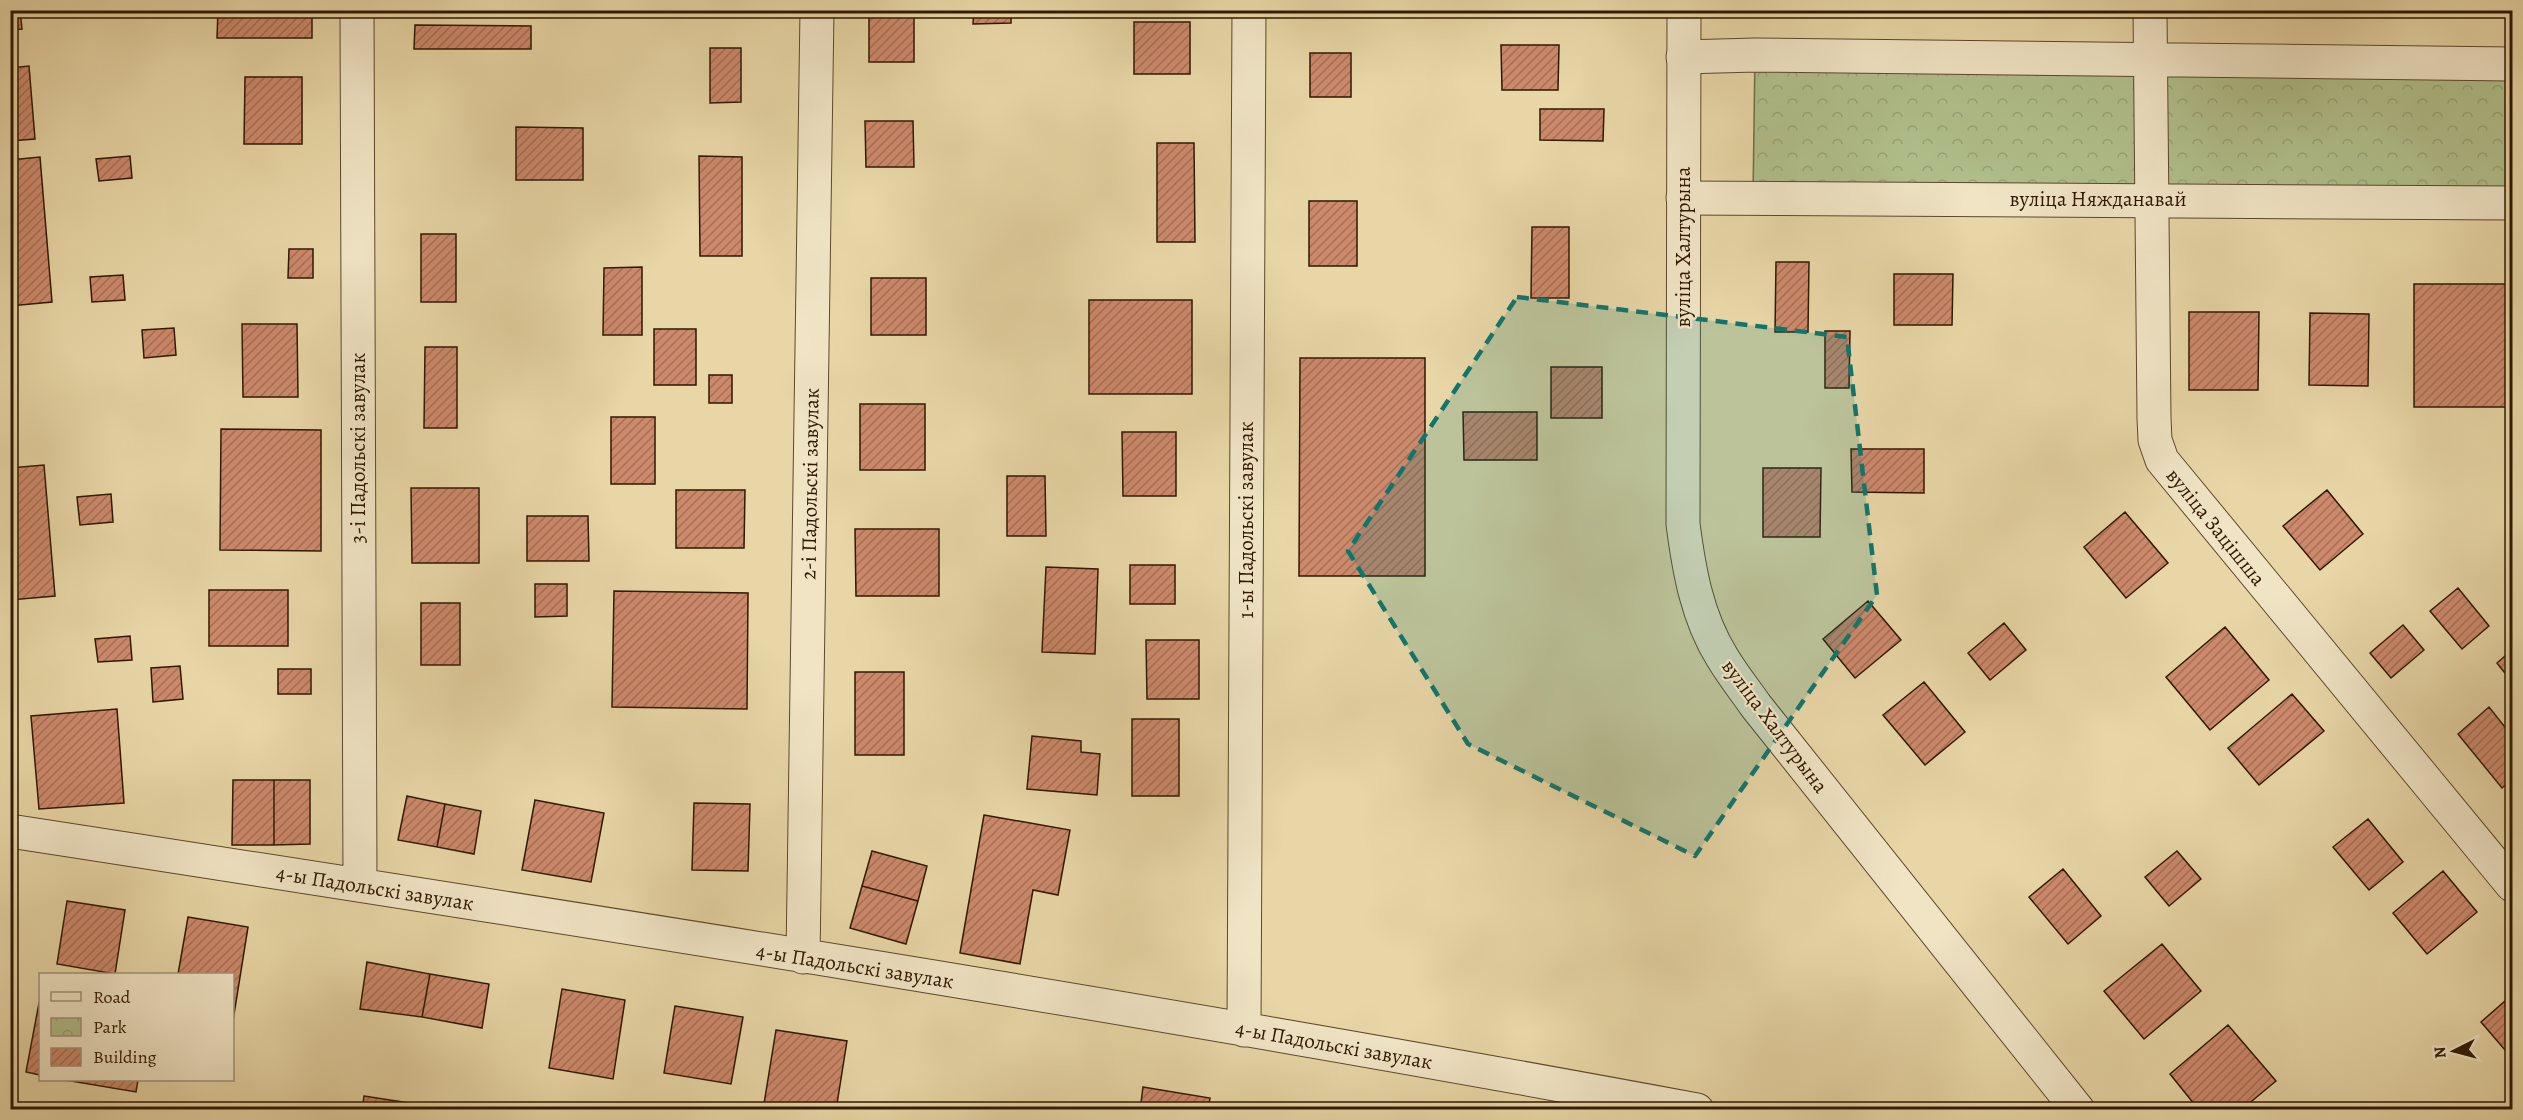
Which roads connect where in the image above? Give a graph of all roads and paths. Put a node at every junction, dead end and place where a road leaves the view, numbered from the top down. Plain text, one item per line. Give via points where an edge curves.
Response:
1 (357, 10) edge
2 (817, 10) edge
3 (1249, 10) edge
4 (1684, 10) edge
5 (2150, 10) edge
6 (1683, 57) junction
7 (2150, 61) junction
8 (2512, 64) edge
9 (1683, 198) junction
10 (2150, 199) junction
11 (2512, 203) edge
12 (10, 831) edge
13 (360, 885) junction
14 (2512, 885) edge
15 (803, 957) junction
16 (1244, 1030) junction
17 (1697, 1110) edge
18 (2078, 1110) edge

1 - 13 street, 3-і Падольскі завулак
2 - 15 street, 2-і Падольскі завулак
3 - 16 street, 1-ы Падольскі завулак
4 - 6 street, вуліца Халтурына
5 - 7 street, вуліца Зацішша
6 - 7 street
6 - 9 street, вуліца Халтурына
7 - 8 street
7 - 10 street, вуліца Зацішша
9 - 10 street, вуліца Няжданавай
9 - 18 street, вуліца Халтурына via 1683,524 1696,598 1721,655 1756,706
10 - 11 street, вуліца Няжданавай
10 - 14 street, вуліца Зацішша via 2155,440 2162,460
12 - 13 street, 4-ы Падольскі завулак
13 - 15 street, 4-ы Падольскі завулак
15 - 16 street, 4-ы Падольскі завулак
16 - 17 street, 4-ы Падольскі завулак

